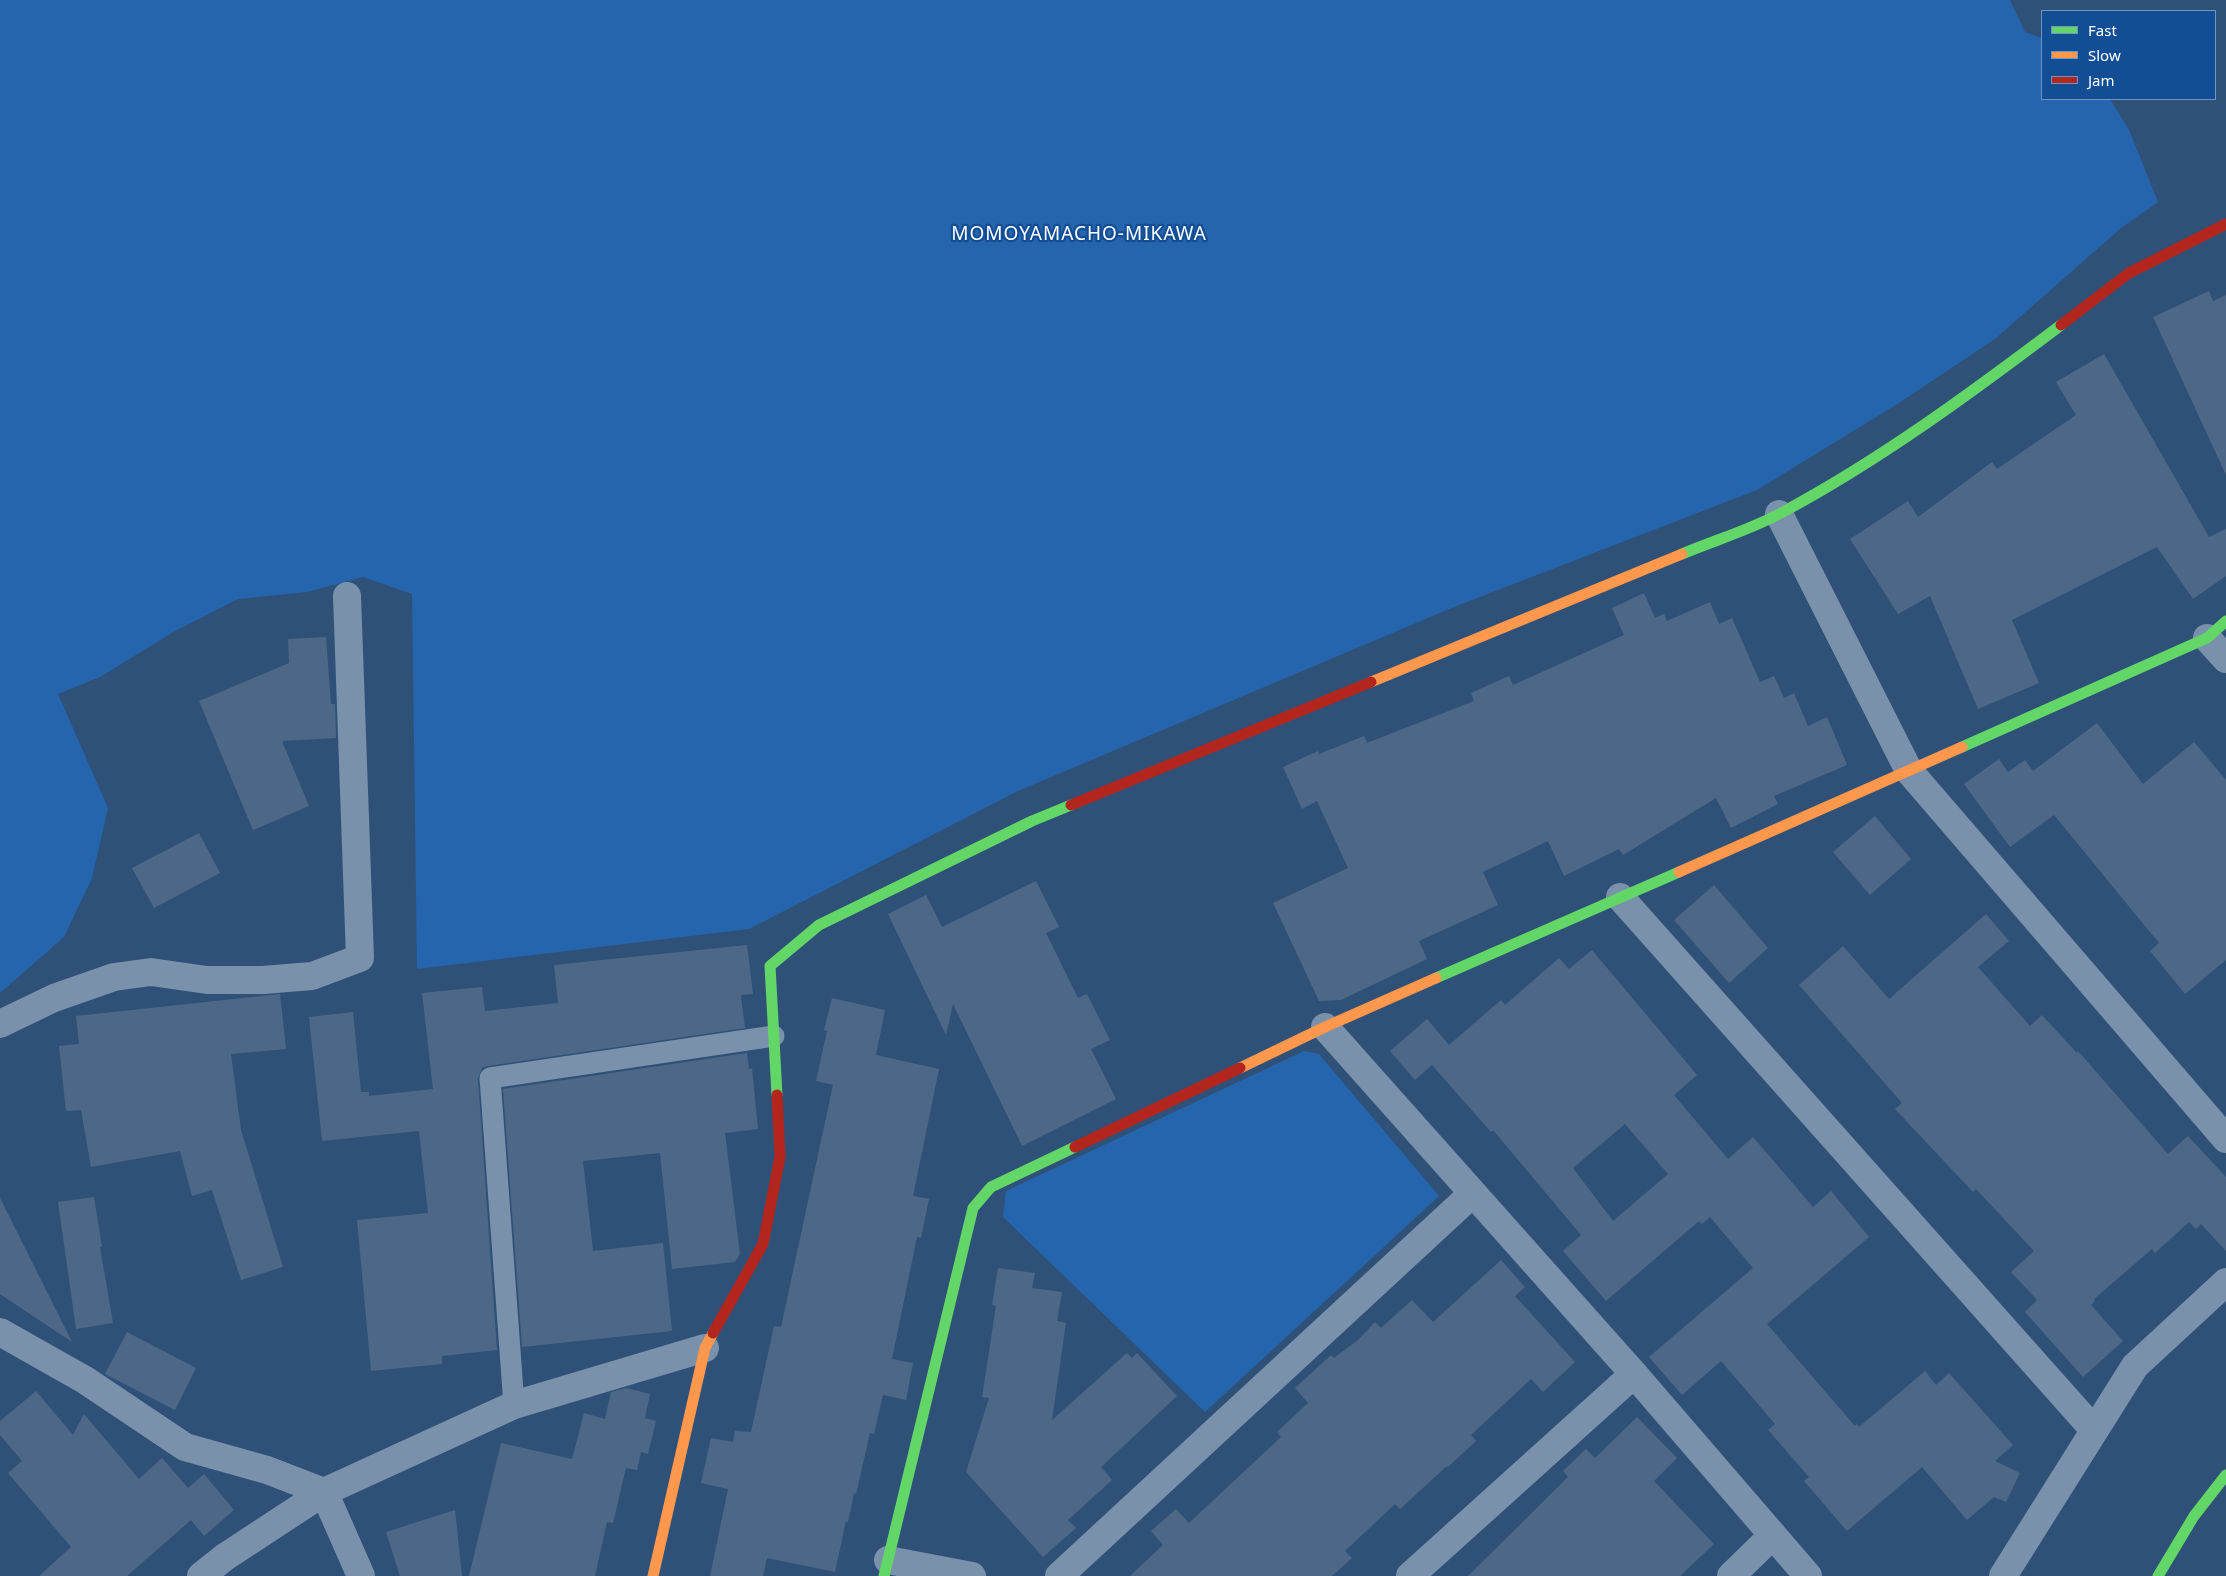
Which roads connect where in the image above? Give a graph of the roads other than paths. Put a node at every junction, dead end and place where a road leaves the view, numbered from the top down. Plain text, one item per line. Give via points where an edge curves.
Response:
1 (2226, 224) edge
2 (1779, 514) junction
3 (347, 596) dead end
4 (2216, 629) edge
5 (2226, 659) edge
6 (1909, 771) junction
7 (1620, 897) junction
8 (0, 1024) edge
9 (1325, 1026) junction
10 (774, 1036) junction
11 (2226, 1139) edge
12 (1472, 1194) junction
13 (2226, 1282) edge
14 (0, 1332) edge
15 (705, 1348) junction
16 (1634, 1374) junction
17 (514, 1404) junction
18 (2094, 1430) junction
19 (2226, 1475) edge
20 (324, 1492) junction
21 (1773, 1535) junction
22 (229, 1566) edge
23 (886, 1568) edge
24 (201, 1576) edge
25 (361, 1576) edge
26 (653, 1576) edge
27 (972, 1576) edge
28 (1059, 1576) edge
29 (1410, 1576) edge
30 (1731, 1576) edge
31 (1808, 1576) edge
32 (2003, 1576) edge
33 (2158, 1576) edge

1 - 2 street via 2130,273 1968,396 1865,464
2 - 6 street
2 - 10 street via 1032,822 819,925 770,966
3 - 8 street via 360,958 312,976 263,980 207,980 151,972 114,977 54,998
4 - 5 street
4 - 6 street
6 - 7 street
6 - 11 street
7 - 9 street
7 - 18 street
9 - 12 street
9 - 23 street via 991,1187 979,1201 974,1208
10 - 15 street via 780,1157 763,1244
10 - 17 lane via 490,1078
12 - 16 street
12 - 28 street
13 - 18 street via 2135,1366
14 - 20 street via 85,1380 185,1447 267,1470
15 - 17 street
15 - 26 street
16 - 21 street
16 - 29 street
17 - 20 street
18 - 32 street
19 - 33 street via 2194,1516
20 - 22 street
20 - 25 street
21 - 30 street
21 - 31 street
22 - 24 street
23 - 27 street

